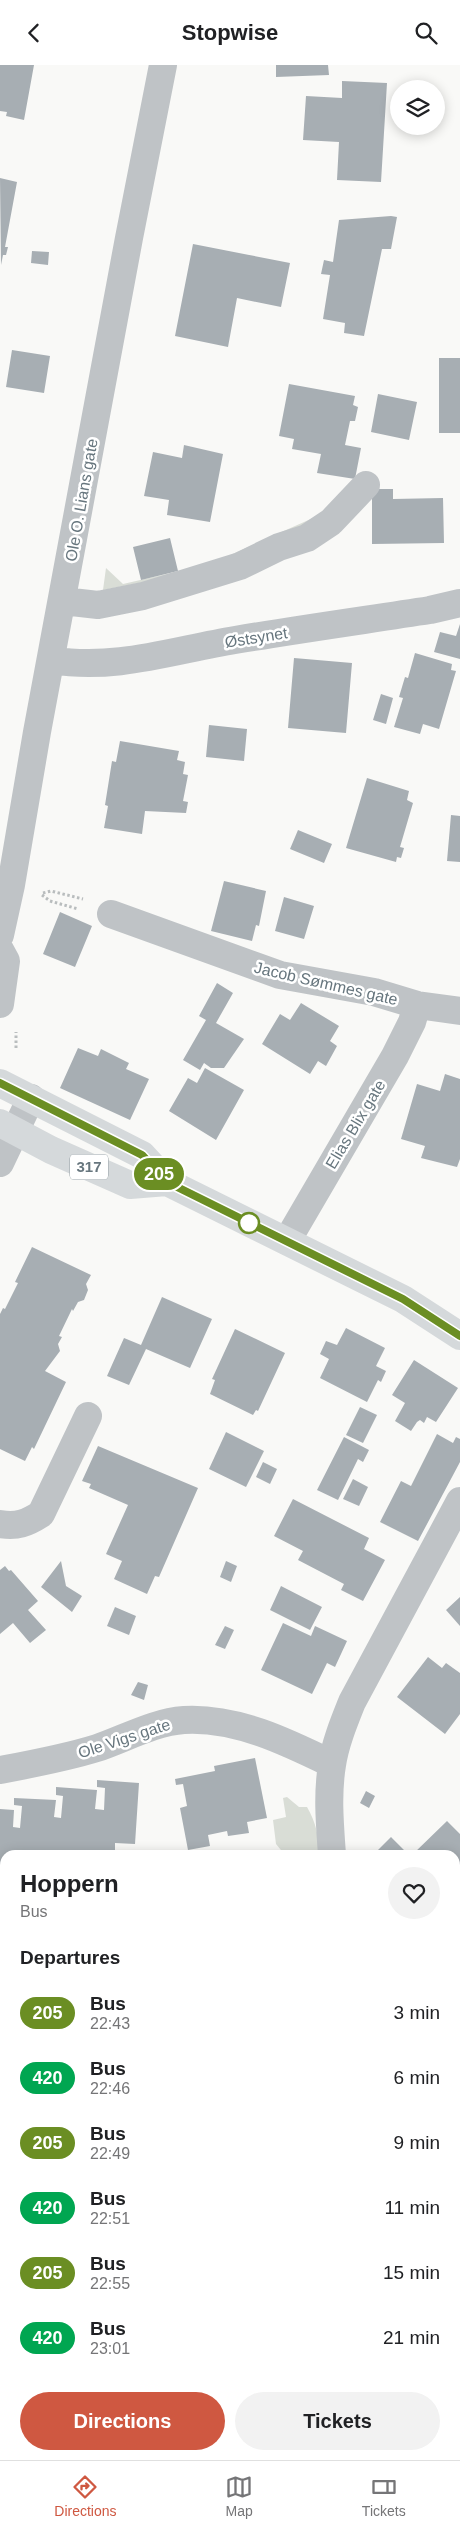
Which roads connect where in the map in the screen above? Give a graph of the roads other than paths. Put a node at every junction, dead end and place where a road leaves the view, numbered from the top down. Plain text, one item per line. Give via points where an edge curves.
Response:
1 (163, 65) edge
2 (366, 485) dead end
3 (63, 601) junction
4 (460, 603) edge
5 (52, 660) junction
6 (111, 914) road end
7 (0, 935) edge
8 (0, 950) edge
9 (0, 1004) edge
10 (417, 1005) junction
11 (460, 1011) edge
12 (0, 1083) edge
13 (31, 1098) junction
14 (8, 1127) edge
15 (0, 1163) edge
16 (167, 1182) junction
17 (287, 1241) junction
18 (460, 1335) edge
19 (88, 1416) dead end
20 (460, 1501) edge
21 (0, 1524) edge
22 (332, 1764) junction
23 (0, 1770) edge
24 (332, 1850) edge

1 - 3 street, Ole O. Lians gate
2 - 3 street via 331,522 308,538 279,547 240,566 189,583 107,603 87,605
3 - 5 street, Ole O. Lians gate
4 - 5 street, Østsynet via 108,663 77,664
5 - 7 street, Ole O. Lians gate
6 - 10 street, Jacob Sømmes gate via 280,975 374,992
8 - 9 street via 6,961
10 - 11 street, Jacob Sømmes gate
10 - 17 street, Elias Blix gate via 395,1056
12 - 13 main road, 317
13 - 14 street
13 - 16 main road, 317 via 142,1155
14 - 15 street
14 - 16 main road, 317 via 130,1185
16 - 17 main road, 317
17 - 18 main road, 317 via 403,1299
19 - 21 street via 41,1514 30,1522 14,1526
20 - 22 street via 352,1702
22 - 23 street, Ole Vigs gate via 251,1729 181,1720 53,1760
22 - 24 street

